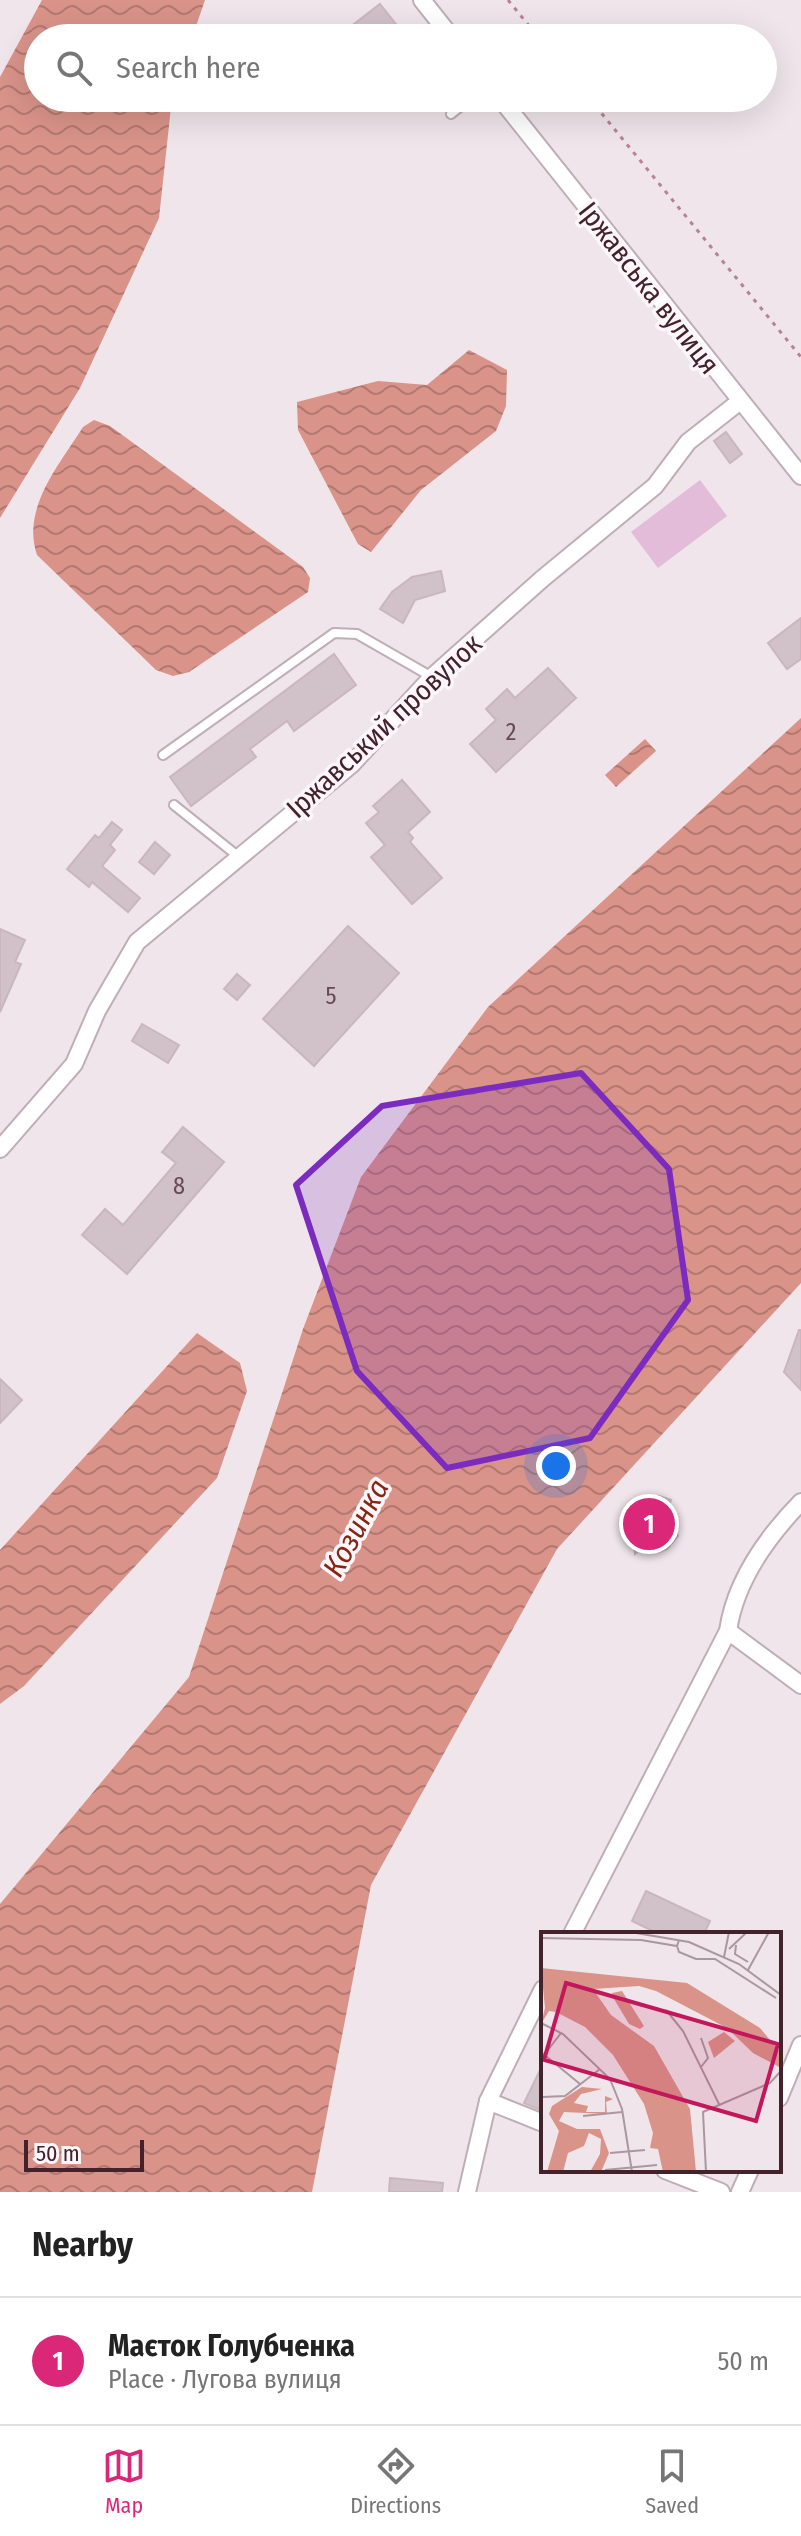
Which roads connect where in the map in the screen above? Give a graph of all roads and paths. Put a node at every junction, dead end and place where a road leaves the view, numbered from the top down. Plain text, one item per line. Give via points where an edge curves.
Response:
1 (422, 0) edge
2 (508, 0) edge
3 (441, 24) edge
4 (528, 24) edge
5 (454, 112) edge
6 (511, 112) edge
7 (600, 112) edge
8 (451, 114) dead end
9 (801, 357) edge
10 (739, 402) junction
11 (801, 476) edge
12 (432, 677) junction
13 (163, 755) dead end
14 (174, 805) dead end
15 (240, 857) junction
16 (0, 1149) edge
17 (801, 1502) edge
18 (728, 1631) junction
19 (801, 1685) edge
20 (573, 1932) edge
21 (541, 1993) edge
22 (801, 2045) edge
23 (781, 2093) edge
24 (488, 2101) junction
25 (541, 2122) edge
26 (670, 2172) edge
27 (749, 2172) edge
28 (467, 2192) edge
29 (721, 2192) edge
30 (740, 2192) edge

1 - 3 street
2 - 4 path
5 - 8 lane
6 - 10 street, Іржавська вулиця
7 - 9 path
10 - 11 street, Іржавська вулиця
10 - 12 street, Іржавський провулок via 688,442 655,486
12 - 13 lane via 357,634 334,633
12 - 15 street, Іржавський провулок via 352,764
14 - 15 lane
15 - 16 street, Іржавський провулок via 137,942 74,1064
17 - 18 street via 760,1550 732,1606
18 - 19 street
18 - 20 street
21 - 24 street
22 - 23 street
24 - 25 street
24 - 28 street
26 - 29 street
27 - 30 street

